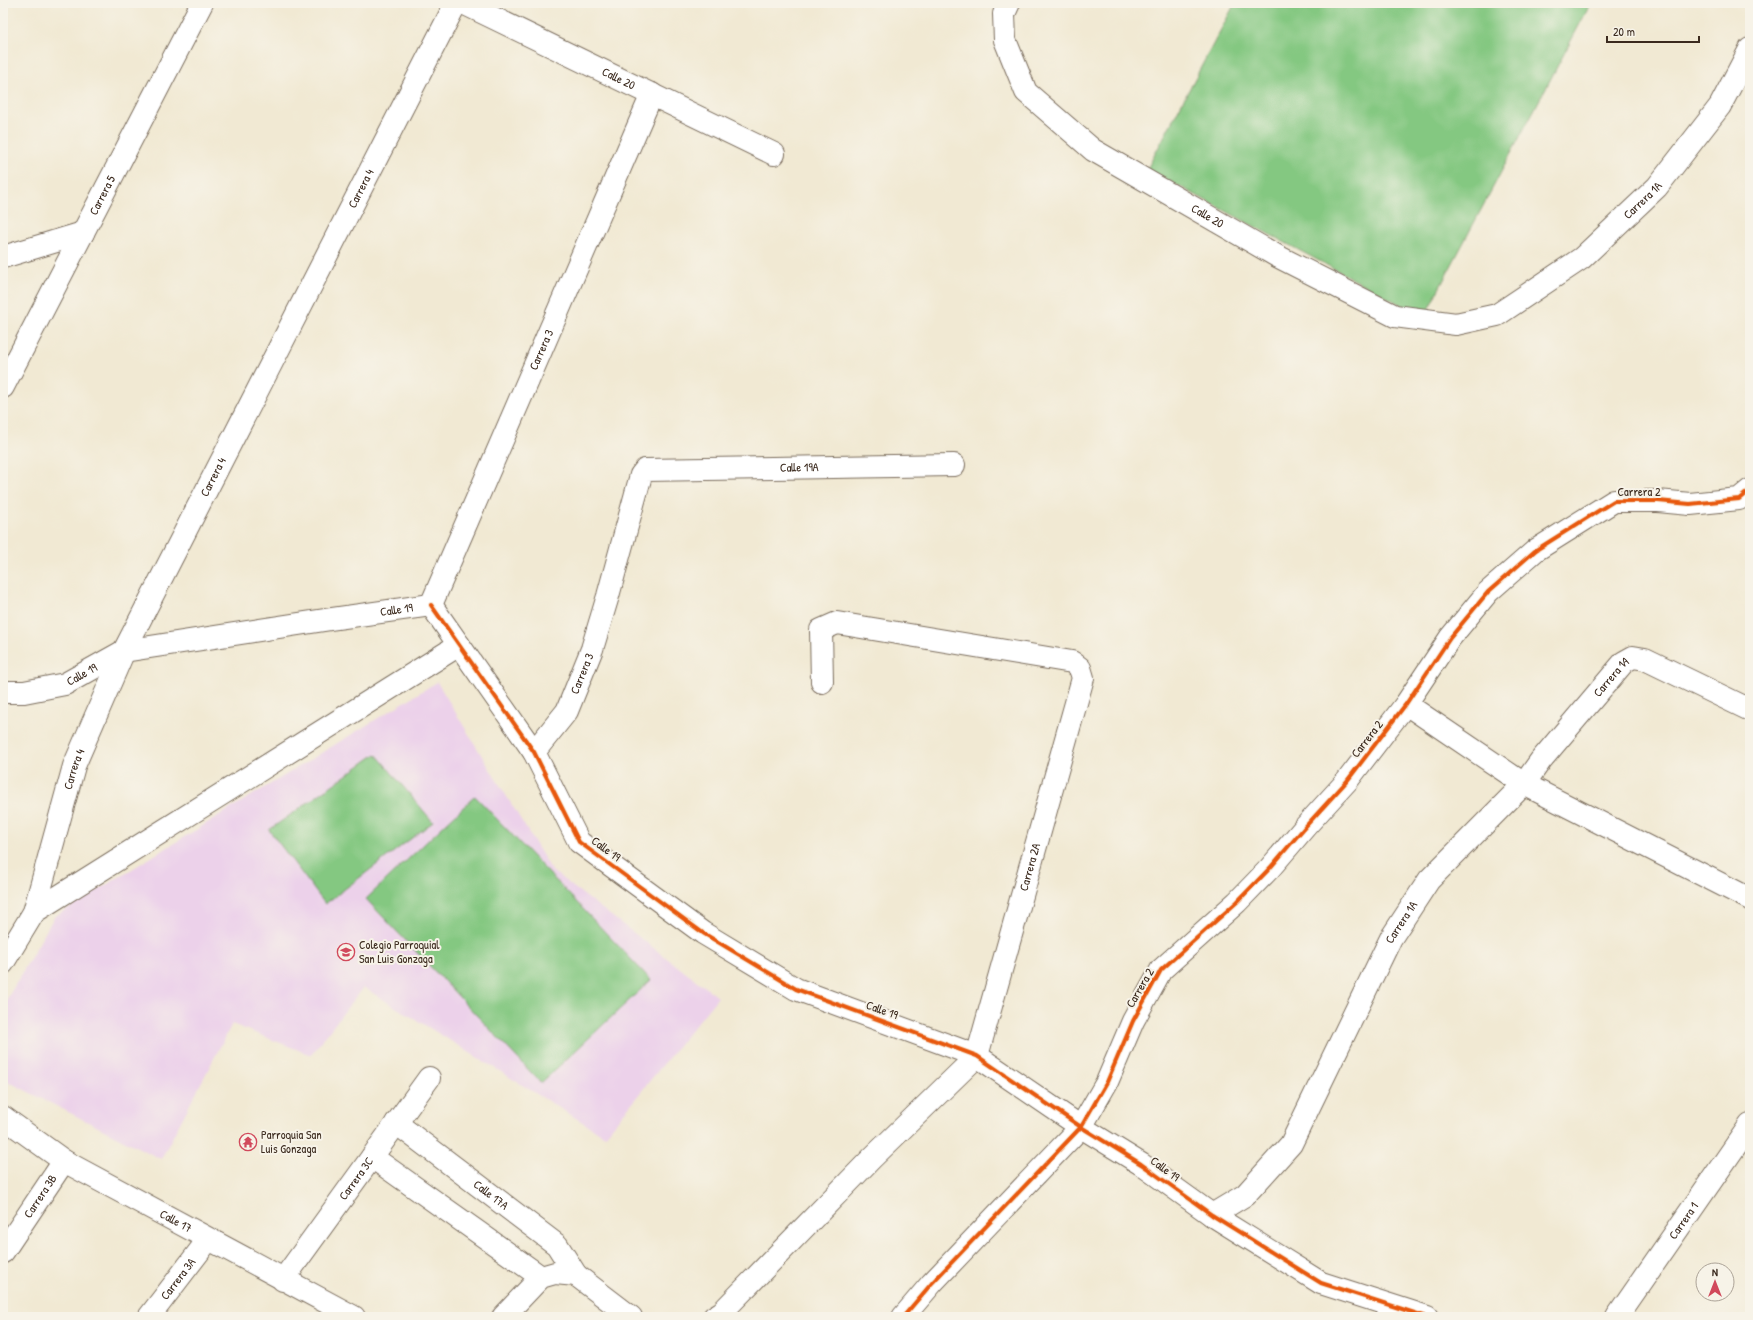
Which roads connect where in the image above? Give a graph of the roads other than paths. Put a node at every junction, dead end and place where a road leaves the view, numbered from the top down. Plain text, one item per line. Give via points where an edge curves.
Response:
1 (202, 3) edge
2 (456, 3) edge
3 (463, 3) edge
4 (1009, 3) edge
5 (1750, 49) edge
6 (652, 94) junction
7 (774, 154) dead end
8 (83, 233) junction
9 (3, 257) edge
10 (1497, 315) joint
11 (3, 387) edge
12 (954, 465) dead end
13 (645, 470) joint
14 (1750, 490) edge
15 (431, 605) junction
16 (459, 645) junction
17 (124, 651) junction
18 (822, 682) dead end
19 (3, 692) edge
20 (1406, 704) junction
21 (1750, 710) edge
22 (534, 752) junction
23 (1524, 784) junction
24 (1750, 899) edge
25 (34, 912) junction
26 (3, 963) edge
27 (977, 1056) junction
28 (429, 1078) dead end
29 (3, 1117) edge
30 (396, 1123) junction
31 (1750, 1126) edge
32 (1081, 1127) junction
33 (372, 1157) junction
34 (64, 1161) junction
35 (1212, 1215) junction
36 (208, 1240) junction
37 (3, 1252) edge
38 (557, 1275) junction
39 (283, 1280) junction
40 (149, 1317) edge
41 (354, 1317) edge
42 (504, 1317) edge
43 (631, 1317) edge
44 (714, 1317) edge
45 (903, 1317) edge
46 (1427, 1317) edge
47 (1617, 1317) edge

1 - 8 street, Carrera 5
2 - 17 street, Carrera 4
3 - 6 street, Calle 20
4 - 10 street, Calle 20 via 1004,14 1005,40 1026,92 1094,150 1277,256 1395,316 1456,324
5 - 10 street, Carrera 1A via 1720,106 1657,187 1582,258
6 - 7 street, Calle 20
6 - 15 street, Carrera 3
8 - 9 street
8 - 11 street, Carrera 5
12 - 13 street, Calle 19A
13 - 22 street, Carrera 3 via 641,475 592,649 567,711
14 - 20 street, Carrera 2 via 1739,500 1690,504 1614,500 1536,550 1488,592 1450,638
15 - 16 street, Calle 19
15 - 17 street, Calle 19
16 - 22 street, Calle 19
16 - 25 street
17 - 19 street, Calle 19 via 65,684 24,692
17 - 25 street, Carrera 4 via 74,766
18 - 27 street, Carrera 2A via 821,630 836,623 1072,662 1080,668 1083,678
20 - 23 street
20 - 32 street, Carrera 2 via 1347,780 1270,868 1237,902 1161,970 1133,1021 1107,1082
21 - 23 street, Carrera 1A via 1645,659 1633,657 1624,662 1541,760
22 - 27 street, Calle 19 via 579,842 703,933 796,989
23 - 24 street
23 - 35 street, Carrera 1A via 1429,880 1391,938 1291,1144 1245,1195
25 - 26 street, Carrera 4
27 - 32 street, Calle 19
27 - 44 street via 872,1158 722,1312
28 - 30 street, Carrera 3C
29 - 34 street, Calle 17
30 - 33 street, Carrera 3C
30 - 38 street, Calle 17A via 557,1245
31 - 47 street, Carrera 1
32 - 35 street, Calle 19 via 1141,1164
32 - 45 street, Carrera 2 via 932,1283
33 - 38 street
33 - 39 street, Carrera 3C
34 - 36 street, Calle 17
34 - 37 street, Carrera 3B
35 - 46 street, Calle 19 via 1321,1283
36 - 39 street, Calle 17
36 - 40 street, Carrera 3A
38 - 42 street
38 - 43 street
39 - 41 street, Calle 17

